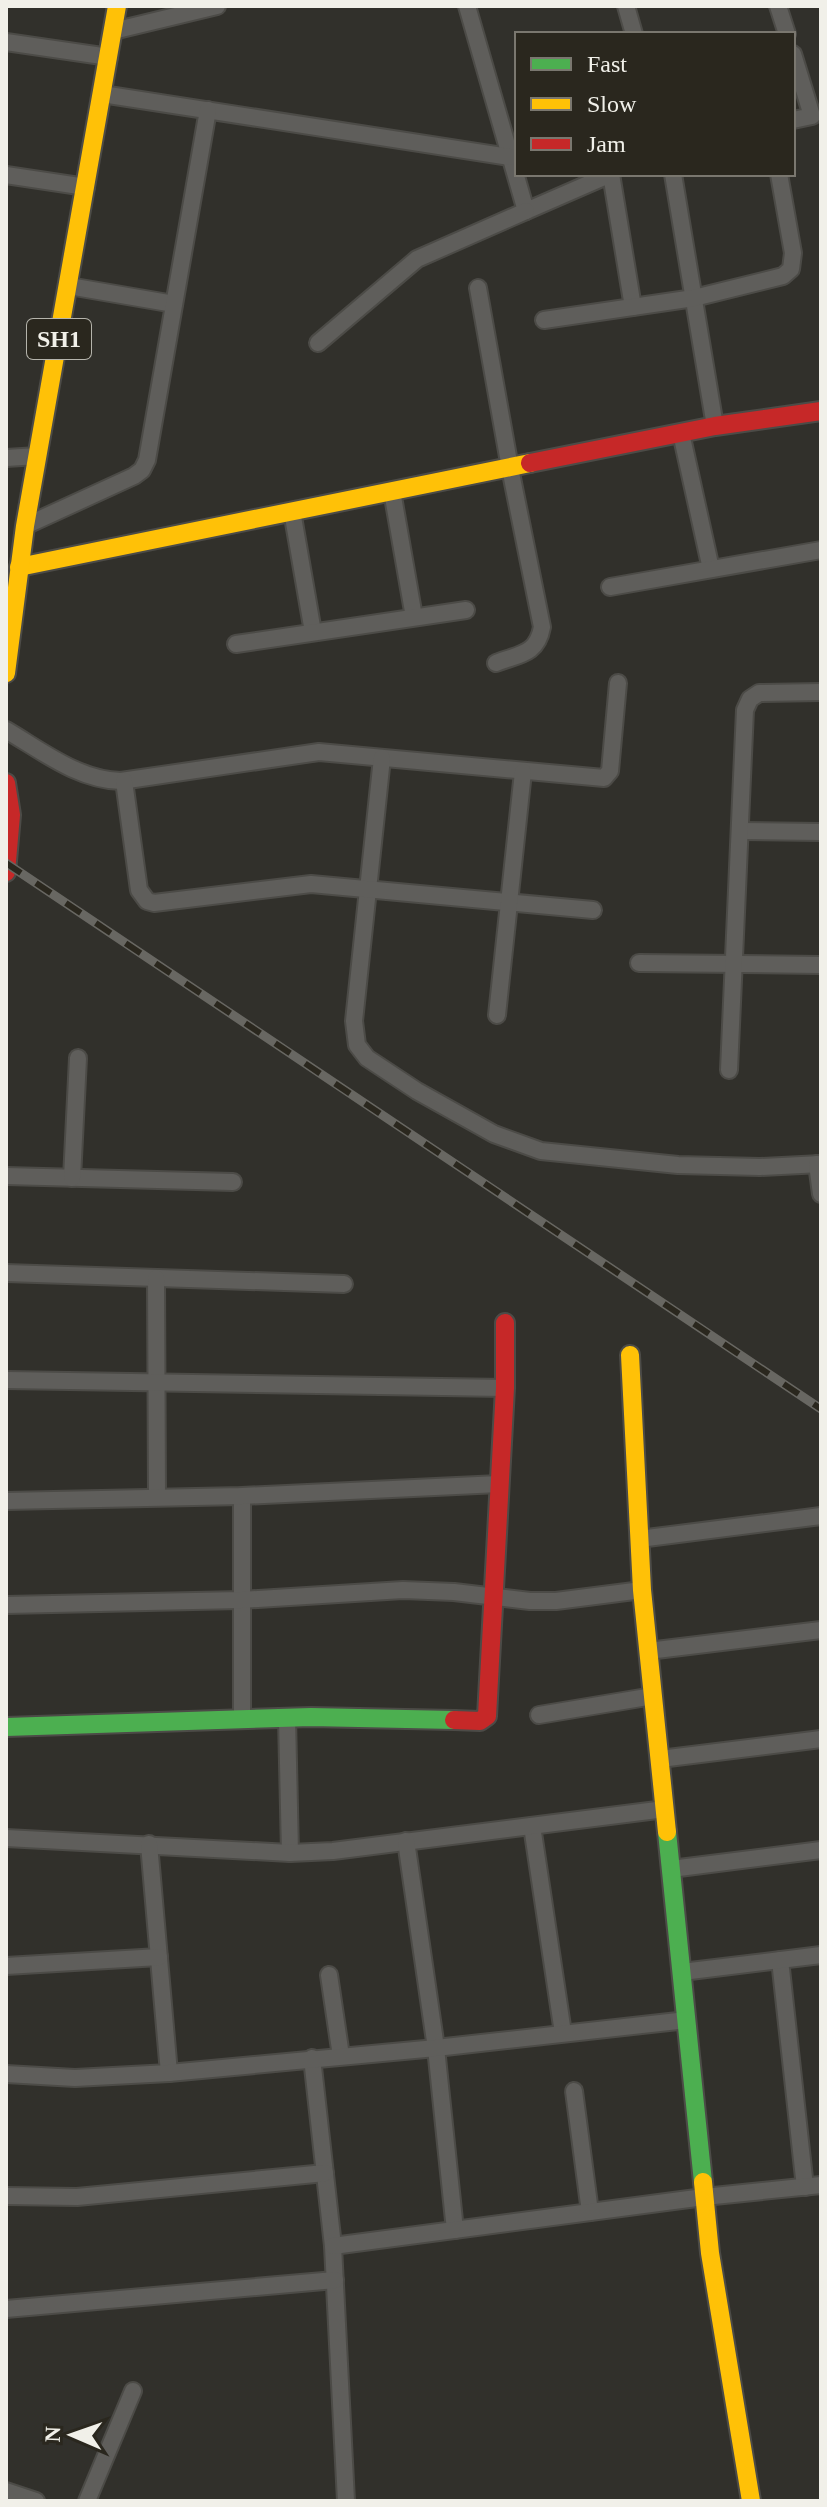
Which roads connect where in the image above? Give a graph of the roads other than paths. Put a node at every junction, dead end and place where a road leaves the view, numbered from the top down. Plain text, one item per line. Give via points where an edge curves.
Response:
1 (117, 6) edge
2 (213, 6) edge
3 (467, 6) edge
4 (626, 6) edge
5 (778, 6) edge
6 (113, 31) junction
7 (633, 32) edge
8 (786, 32) edge
9 (6, 42) edge
10 (109, 57) junction
11 (795, 59) edge
12 (102, 94) junction
13 (208, 110) junction
14 (817, 116) edge
15 (795, 120) edge
16 (510, 157) junction
17 (515, 174) edge
18 (6, 175) edge
19 (516, 176) edge
20 (606, 176) edge
21 (611, 176) edge
22 (673, 176) edge
23 (779, 176) edge
24 (86, 187) junction
25 (526, 211) junction
26 (69, 286) junction
27 (478, 288) dead end
28 (694, 298) junction
29 (174, 304) junction
30 (633, 307) junction
31 (544, 320) dead end
32 (318, 343) dead end
33 (821, 411) edge
34 (715, 426) junction
35 (681, 433) junction
36 (38, 456) junction
37 (6, 458) edge
38 (510, 468) junction
39 (392, 491) junction
40 (292, 511) junction
41 (25, 526) junction
42 (821, 550) edge
43 (19, 567) junction
44 (711, 569) junction
45 (610, 587) dead end
46 (466, 610) dead end
47 (414, 617) junction
48 (313, 632) junction
49 (236, 644) dead end
50 (496, 663) dead end
51 (6, 673) edge
52 (618, 683) dead end
53 (821, 692) edge
54 (6, 730) edge
55 (382, 758) junction
56 (523, 772) junction
57 (124, 781) junction
58 (6, 783) edge
59 (740, 831) junction
60 (821, 832) edge
61 (6, 872) edge
62 (368, 888) junction
63 (509, 901) junction
64 (593, 910) dead end
65 (639, 963) dead end
66 (735, 963) junction
67 (821, 965) edge
68 (497, 1015) dead end
69 (78, 1058) dead end
70 (729, 1070) dead end
71 (819, 1164) edge
72 (6, 1176) edge
73 (72, 1178) junction
74 (233, 1182) dead end
75 (821, 1194) edge
76 (6, 1273) edge
77 (156, 1278) junction
78 (344, 1284) dead end
79 (505, 1323) dead end
80 (630, 1355) dead end
81 (6, 1380) edge
82 (157, 1384) junction
83 (505, 1388) junction
84 (499, 1484) junction
85 (157, 1496) junction
86 (242, 1496) junction
87 (6, 1501) edge
88 (821, 1516) edge
89 (639, 1539) junction
90 (642, 1590) junction
91 (494, 1596) junction
92 (241, 1600) junction
93 (6, 1605) edge
94 (821, 1630) edge
95 (648, 1651) junction
96 (653, 1696) junction
97 (539, 1715) dead end
98 (287, 1718) junction
99 (242, 1720) junction
100 (6, 1727) edge
101 (821, 1739) edge
102 (660, 1759) junction
103 (665, 1809) junction
104 (532, 1826) junction
105 (6, 1838) edge
106 (406, 1841) junction
107 (149, 1844) junction
108 (821, 1850) edge
109 (290, 1853) junction
110 (671, 1869) junction
111 (821, 1955) edge
112 (159, 1957) junction
113 (780, 1960) junction
114 (6, 1966) edge
115 (682, 1972) junction
116 (329, 1975) dead end
117 (687, 2020) junction
118 (563, 2033) junction
119 (436, 2048) junction
120 (341, 2056) junction
121 (312, 2058) junction
122 (169, 2073) junction
123 (6, 2074) edge
124 (574, 2091) dead end
125 (325, 2173) junction
126 (813, 2186) edge
127 (6, 2196) edge
128 (704, 2197) junction
129 (590, 2212) junction
130 (455, 2230) junction
131 (333, 2246) junction
132 (335, 2280) junction
133 (6, 2309) edge
134 (133, 2391) dead end
135 (6, 2491) edge
136 (36, 2501) edge
137 (87, 2501) edge
138 (346, 2501) edge
139 (751, 2501) edge

1 - 6 street, SH1
2 - 6 street
3 - 16 street
4 - 7 street
5 - 8 street
6 - 10 street, SH1
9 - 10 street
10 - 12 street, SH1
11 - 14 street
12 - 13 street
12 - 24 street, SH1
13 - 16 street
13 - 29 street
14 - 15 street
16 - 17 street
18 - 24 street
19 - 25 street
20 - 25 street
21 - 30 street
22 - 28 street
23 - 28 street via 791,269 783,276
24 - 26 street, SH1
25 - 32 street via 417,259
26 - 29 street
26 - 36 street, SH1
27 - 38 street
28 - 30 street
28 - 34 street
29 - 41 street via 142,470
30 - 31 street
33 - 34 street
34 - 35 street
35 - 38 street
35 - 44 street
36 - 37 street
36 - 41 street, SH1
38 - 39 street
38 - 50 street via 542,627 534,648
39 - 40 street
39 - 47 street
40 - 43 street
40 - 48 street
41 - 43 street, SH1
42 - 44 street
43 - 51 street, SH1
44 - 45 street
46 - 47 street
47 - 48 street
48 - 49 street
52 - 56 street via 610,771 604,778
53 - 59 street via 759,693 750,699 745,710
54 - 57 street via 82,775
55 - 56 street
55 - 57 street via 319,752
55 - 62 street
56 - 63 street
57 - 62 street via 139,890 147,901 311,884
58 - 61 street via 11,815
59 - 60 street
59 - 66 street
62 - 63 street
62 - 71 street via 354,1021 357,1045 367,1058 417,1091 494,1134 541,1151 678,1165
63 - 64 street
63 - 68 street
65 - 66 street
66 - 67 street
66 - 70 street
69 - 73 street
71 - 75 street
72 - 73 street
73 - 74 street
76 - 77 street
77 - 78 street
77 - 82 street
79 - 83 street
80 - 89 street
81 - 82 street
82 - 83 street
82 - 85 street
83 - 84 street
84 - 86 street
84 - 91 street
85 - 86 street
85 - 87 street
86 - 92 street
88 - 89 street
89 - 90 street
90 - 91 street via 556,1601
90 - 95 street
91 - 92 street via 403,1590
91 - 98 street via 489,1707 480,1721
92 - 93 street
92 - 99 street
94 - 95 street
95 - 96 street
96 - 97 street
96 - 102 street
98 - 99 street
98 - 109 street
99 - 100 street
101 - 102 street
102 - 103 street
103 - 104 street
103 - 110 street
104 - 106 street
104 - 118 street
105 - 107 street
106 - 109 street
106 - 119 street
107 - 109 street
107 - 112 street
108 - 110 street
110 - 115 street
111 - 113 street
112 - 114 street
112 - 122 street
113 - 115 street
113 - 126 street
115 - 117 street
116 - 120 street
117 - 118 street
117 - 128 street
118 - 119 street
119 - 120 street
119 - 130 street
120 - 121 street
121 - 122 street
121 - 125 street
122 - 123 street via 75,2078
124 - 129 street
125 - 127 street via 77,2197
125 - 131 street
126 - 128 street
128 - 129 street
128 - 139 street
129 - 130 street
130 - 131 street
131 - 132 street
132 - 133 street
132 - 138 street
134 - 137 street
135 - 136 street

